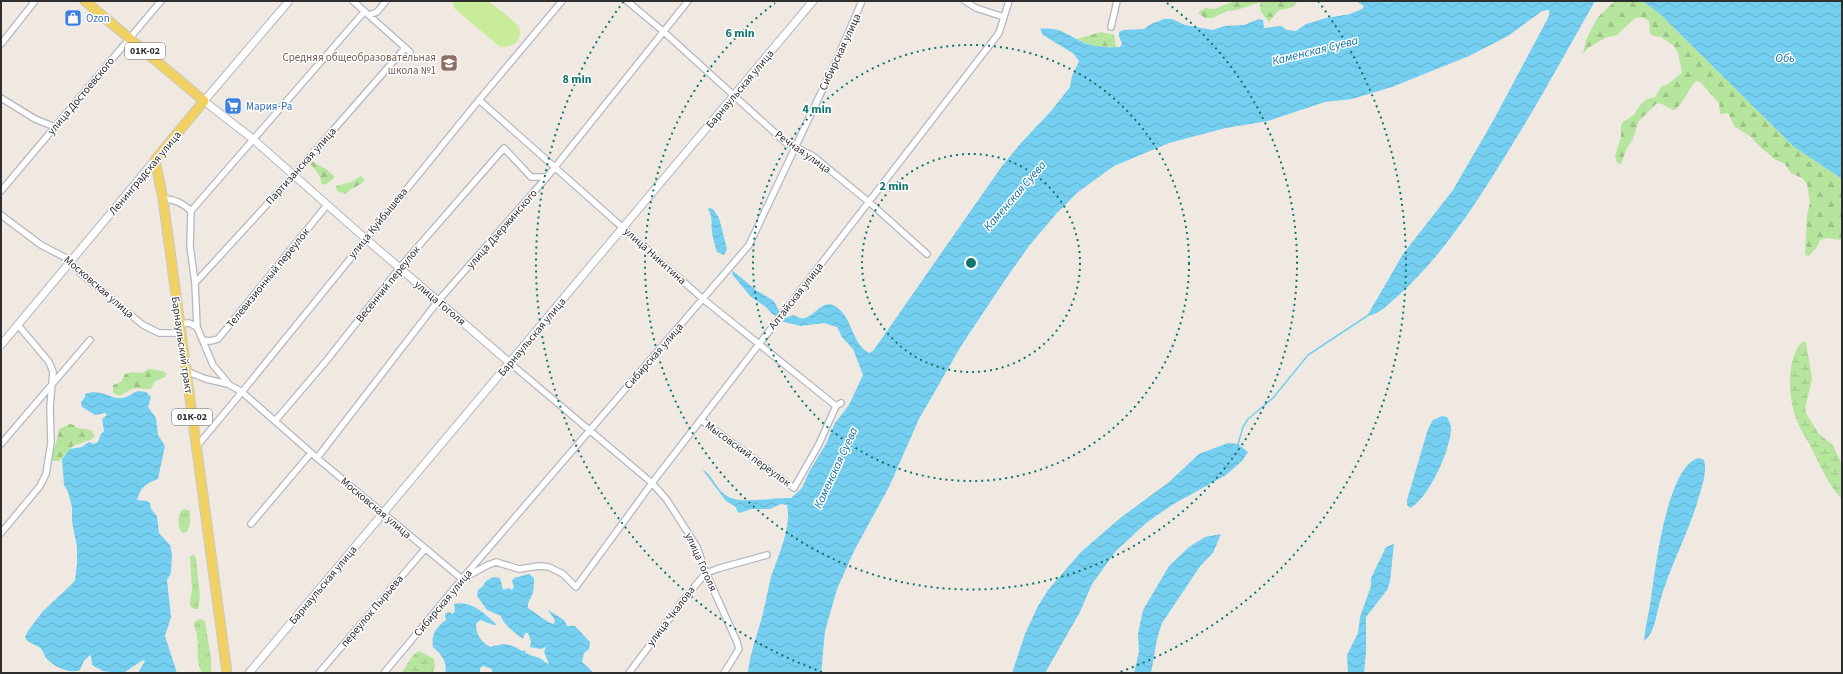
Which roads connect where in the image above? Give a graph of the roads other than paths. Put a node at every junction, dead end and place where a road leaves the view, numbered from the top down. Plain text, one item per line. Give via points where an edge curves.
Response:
1 (36, 1) edge
2 (85, 1) edge
3 (161, 1) edge
4 (289, 1) edge
5 (352, 1) edge
6 (386, 1) edge
7 (562, 1) edge
8 (627, 1) edge
9 (688, 1) edge
10 (813, 1) edge
11 (862, 1) edge
12 (965, 1) edge
13 (1009, 1) edge
14 (1117, 1) edge
15 (367, 14) junction
16 (1004, 17) junction
17 (1111, 27) dead end
18 (664, 32) junction
19 (130, 38) junction
20 (1, 44) edge
21 (733, 97) junction
22 (1, 98) edge
23 (479, 100) junction
24 (204, 101) junction
25 (55, 127) junction
26 (254, 140) junction
27 (796, 146) junction
28 (155, 160) junction
29 (554, 167) junction
30 (294, 175) junction
31 (547, 177) junction
32 (1, 191) edge
33 (162, 199) junction
34 (869, 202) junction
35 (328, 205) junction
36 (191, 211) junction
37 (1, 215) edge
38 (624, 228) junction
39 (366, 239) junction
40 (927, 254) dead end
41 (71, 263) junction
42 (400, 268) junction
43 (195, 283) junction
44 (703, 299) junction
45 (438, 301) junction
46 (18, 325) junction
47 (197, 327) junction
48 (180, 329) junction
49 (90, 340) dead end
50 (203, 340) junction
51 (760, 344) junction
52 (1, 345) edge
53 (510, 363) junction
54 (186, 370) junction
55 (52, 384) junction
56 (228, 384) junction
57 (242, 392) junction
58 (701, 420) junction
59 (275, 421) junction
60 (590, 431) junction
61 (1, 444) edge
62 (196, 446) junction
63 (311, 453) junction
64 (317, 458) junction
65 (652, 483) junction
66 (794, 488) joint
67 (382, 514) junction
68 (251, 524) dead end
69 (1, 532) edge
70 (425, 549) junction
71 (767, 555) dead end
72 (706, 573) junction
73 (462, 580) junction
74 (252, 672) edge
75 (227, 673) edge
76 (319, 673) edge
77 (384, 673) edge
78 (630, 673) edge
79 (724, 673) edge

1 - 20 street
2 - 19 main road, улица Гоголя / 01К-02
3 - 19 street, улица Достоевского
4 - 24 street, Ленинградская улица
5 - 15 street
6 - 15 street via 377,12
7 - 23 street, улица Куйбышева
8 - 18 street, Речная улица
9 - 18 street, улица Дзержинского
10 - 21 street, Барнаульская улица
11 - 27 street, Сибирская улица
12 - 16 street via 976,8
13 - 16 street, Алтайская улица
14 - 17 street
15 - 26 street
15 - 30 street, Партизанская улица via 407,50
16 - 34 street, Алтайская улица via 999,33
18 - 21 street, Речная улица
18 - 29 street, улица Дзержинского
19 - 24 main road, улица Гоголя / 01К-02
19 - 25 street, улица Достоевского
21 - 27 street, Речная улица via 785,142
21 - 38 street, Барнаульская улица
22 - 25 street via 35,119
23 - 29 street, улица Никитина
23 - 39 street, улица Куйбышева
24 - 26 street, улица Гоголя
24 - 28 main road, Ленинградская улица
25 - 32 street, улица Достоевского
26 - 30 street, улица Гоголя
26 - 36 street
27 - 34 street, Речная улица via 813,156
27 - 44 street, Сибирская улица via 749,245
28 - 33 main road, Барнаульский тракт / 01К-02
28 - 41 street, Ленинградская улица
29 - 31 street, улица Дзержинского
29 - 38 street, улица Никитина
30 - 35 street, улица Гоголя
30 - 43 street, Партизанская улица
31 - 42 street, Весенний переулок via 531,177 504,148
31 - 45 street, улица Дзержинского
33 - 36 street via 182,203
33 - 48 main road, Барнаульский тракт / 01К-02
34 - 40 street, Речная улица
34 - 51 street, Алтайская улица
35 - 39 street, улица Гоголя
35 - 50 street, Телевизионный переулок via 218,339 210,342
36 - 43 street via 190,246
37 - 41 street, Московская улица
38 - 44 street, улица Никитина
38 - 53 street, Барнаульская улица
39 - 42 street, улица Гоголя
39 - 57 street, улица Куйбышева
41 - 46 street, Ленинградская улица
41 - 48 street, Московская улица via 143,325 159,333
42 - 45 street, улица Гоголя
42 - 59 street, Весенний переулок
43 - 47 street
44 - 51 street, улица Никитина
44 - 60 street, Сибирская улица
45 - 53 street, улица Гоголя
45 - 64 street, улица Дзержинского
46 - 52 street, Ленинградская улица
46 - 55 street via 49,362 53,372
47 - 48 street, Московская улица via 189,324
47 - 50 street
48 - 54 main road, Барнаульский тракт / 01К-02
49 - 55 street
50 - 56 street via 213,365
51 - 58 street, Алтайская улица
51 - 66 street, улица Никитина via 839,405
53 - 60 street, улица Гоголя
53 - 67 street, Барнаульская улица
54 - 56 street, Московская улица via 206,379
54 - 62 main road, Барнаульский тракт / 01К-02
55 - 61 street
55 - 69 street via 51,443 46,474 40,486
56 - 57 street, Московская улица
57 - 59 street, Московская улица
57 - 62 street, улица Куйбышева
58 - 65 street, Алтайская улица
58 - 66 street, Мысовский переулок
59 - 63 street, Московская улица
60 - 65 street, улица Гоголя
60 - 73 street, Сибирская улица
62 - 75 main road, Барнаульский тракт / 01К-02
63 - 64 street, Московская улица
63 - 68 street
64 - 67 street, Московская улица
65 - 72 street, улица Гоголя via 683,523 697,547
65 - 73 street, Алтайская улица via 576,587 563,574 549,567 519,569 496,562
67 - 70 street, Московская улица
67 - 74 street, Барнаульская улица
70 - 73 street, Московская улица
70 - 76 street, переулок Пырьева
71 - 72 street, улица Чкалова
72 - 78 street, улица Чкалова via 694,585
72 - 79 street, улица Гоголя via 739,648
73 - 77 street, Сибирская улица

